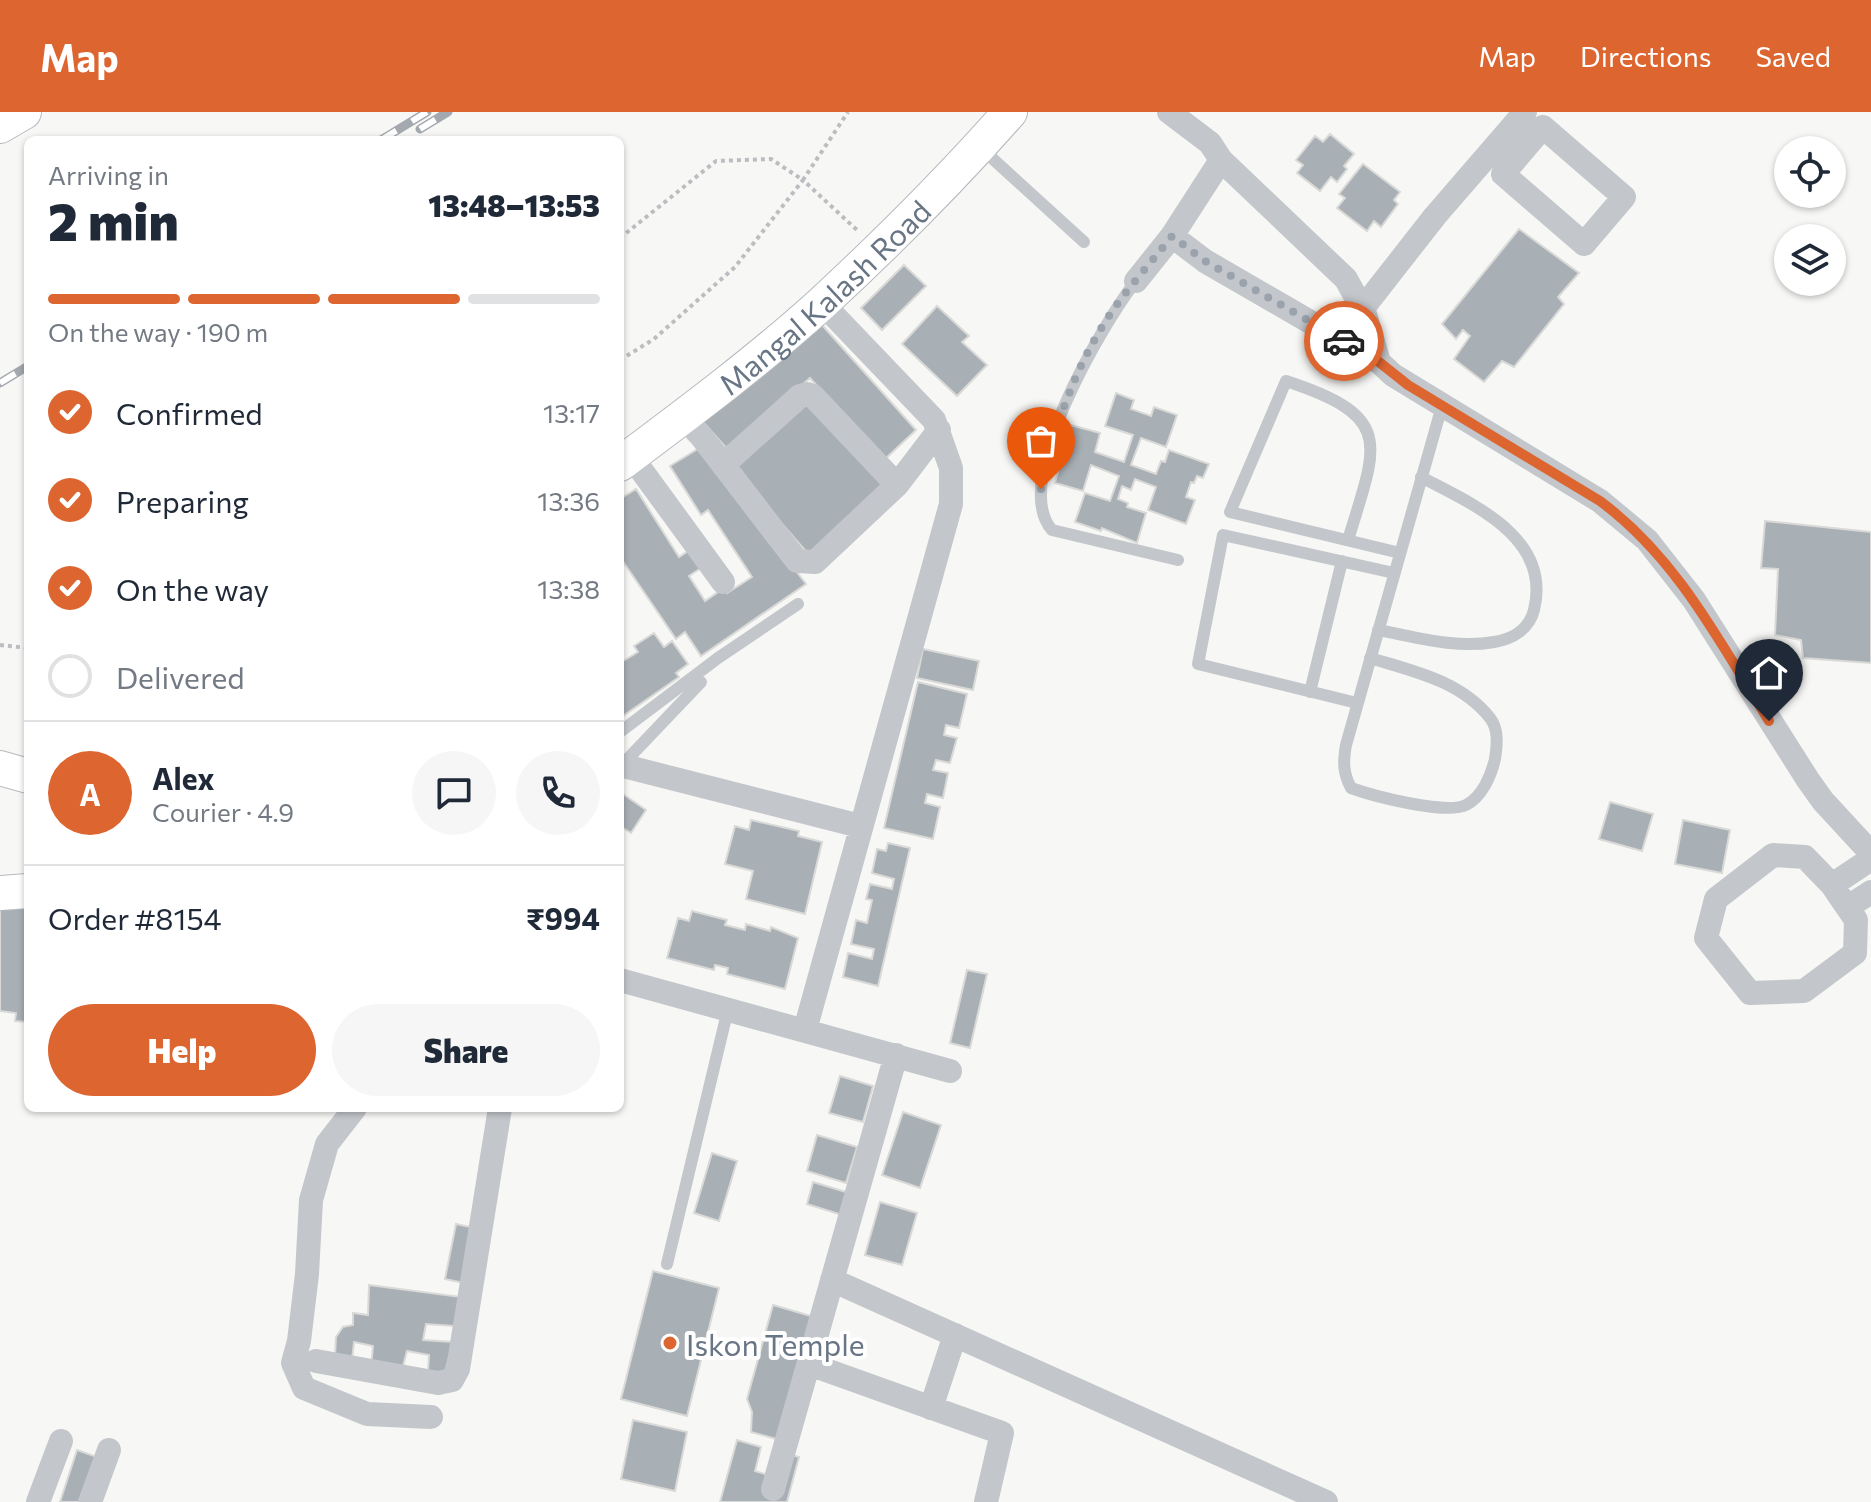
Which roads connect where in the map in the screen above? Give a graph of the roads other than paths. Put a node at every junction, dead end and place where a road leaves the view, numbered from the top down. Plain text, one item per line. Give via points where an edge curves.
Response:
1 (24, 112) edge
2 (1010, 112) edge
3 (1169, 112) edge
4 (1525, 112) edge
5 (0, 126) edge
6 (979, 147) junction
7 (1221, 160) junction
8 (1497, 162) junction
9 (1172, 236) junction
10 (1084, 242) dead end
11 (1136, 281) joint
12 (822, 303) junction
13 (1363, 308) junction
14 (1379, 362) junction
15 (1442, 406) junction
16 (683, 417) junction
17 (939, 430) junction
18 (626, 460) edge
19 (723, 465) junction
20 (1421, 477) junction
21 (897, 485) junction
22 (1348, 540) junction
23 (1400, 553) junction
24 (1178, 560) dead end
25 (1342, 561) junction
26 (1394, 573) junction
27 (723, 582) dead end
28 (798, 604) dead end
29 (1378, 630) junction
30 (1370, 658) junction
31 (701, 682) dead end
32 (1310, 692) junction
33 (1357, 703) junction
34 (624, 729) edge
35 (624, 762) edge
36 (624, 766) edge
37 (0, 768) edge
38 (24, 775) edge
39 (860, 826) junction
40 (1871, 856) edge
41 (1832, 885) junction
42 (24, 891) edge
43 (1871, 892) edge
44 (0, 893) edge
45 (1848, 907) junction
46 (624, 981) edge
47 (728, 1009) junction
48 (805, 1030) junction
49 (896, 1055) junction
50 (950, 1071) dead end
51 (352, 1112) edge
52 (499, 1112) edge
53 (667, 1264) dead end
54 (832, 1280) junction
55 (955, 1335) junction
56 (316, 1361) dead end
57 (809, 1364) junction
58 (931, 1408) junction
59 (431, 1417) dead end
60 (61, 1441) dead end
61 (109, 1450) dead end
62 (773, 1489) dead end
63 (38, 1502) edge
64 (90, 1502) edge
65 (986, 1502) edge
66 (1326, 1502) edge

1 - 5 street
2 - 6 street, Mangal Kalash Road
3 - 7 street via 1210,143
4 - 8 street
6 - 10 lane
6 - 12 street, Mangal Kalash Road
7 - 9 street
7 - 13 street via 1336,268
8 - 8 street via 1503,174 1584,244 1624,197 1543,127
8 - 13 street via 1435,216
9 - 11 street
9 - 14 street via 1205,261
11 - 24 lane via 1104,326 1059,416 1041,489 1042,509 1052,530
12 - 16 street, Mangal Kalash Road
12 - 17 street
13 - 14 street
14 - 15 street
15 - 20 lane
15 - 40 street via 1600,501 1647,540 1694,600 1808,780
16 - 18 street, Mangal Kalash Road
16 - 19 street
17 - 21 street
17 - 39 street via 951,468 951,504
18 - 27 street
19 - 21 street via 807,394
19 - 21 street via 797,561 804,563 815,562
20 - 23 lane
20 - 29 lane via 1489,513 1518,540 1533,565 1538,590 1533,614 1522,631 1498,642 1458,645
22 - 22 lane via 1230,512 1286,381 1341,402 1366,428 1370,462
22 - 23 lane
23 - 26 lane
25 - 26 lane
25 - 32 lane
25 - 32 lane via 1223,535 1198,664
26 - 29 lane
28 - 34 lane
29 - 30 lane
30 - 33 lane
30 - 33 lane via 1437,679 1491,718 1497,735 1495,759 1478,797 1447,808 1351,788 1343,762
31 - 35 lane
32 - 33 lane
36 - 39 street
37 - 38 street
39 - 48 street
40 - 41 street
41 - 45 street
41 - 45 street via 1805,857 1773,855 1716,899 1706,938 1750,993 1804,991 1855,953 1856,920
42 - 44 street
43 - 45 street
46 - 47 street
47 - 48 street
47 - 53 lane
48 - 49 street
49 - 50 street
49 - 54 street
51 - 59 street via 327,1144 311,1200 307,1274 293,1363 304,1388 367,1414
52 - 56 street via 452,1380 438,1383
54 - 55 street
54 - 57 street
55 - 58 street
55 - 66 street
57 - 58 street
57 - 62 street
58 - 65 street via 1002,1433
60 - 63 street
61 - 64 street

